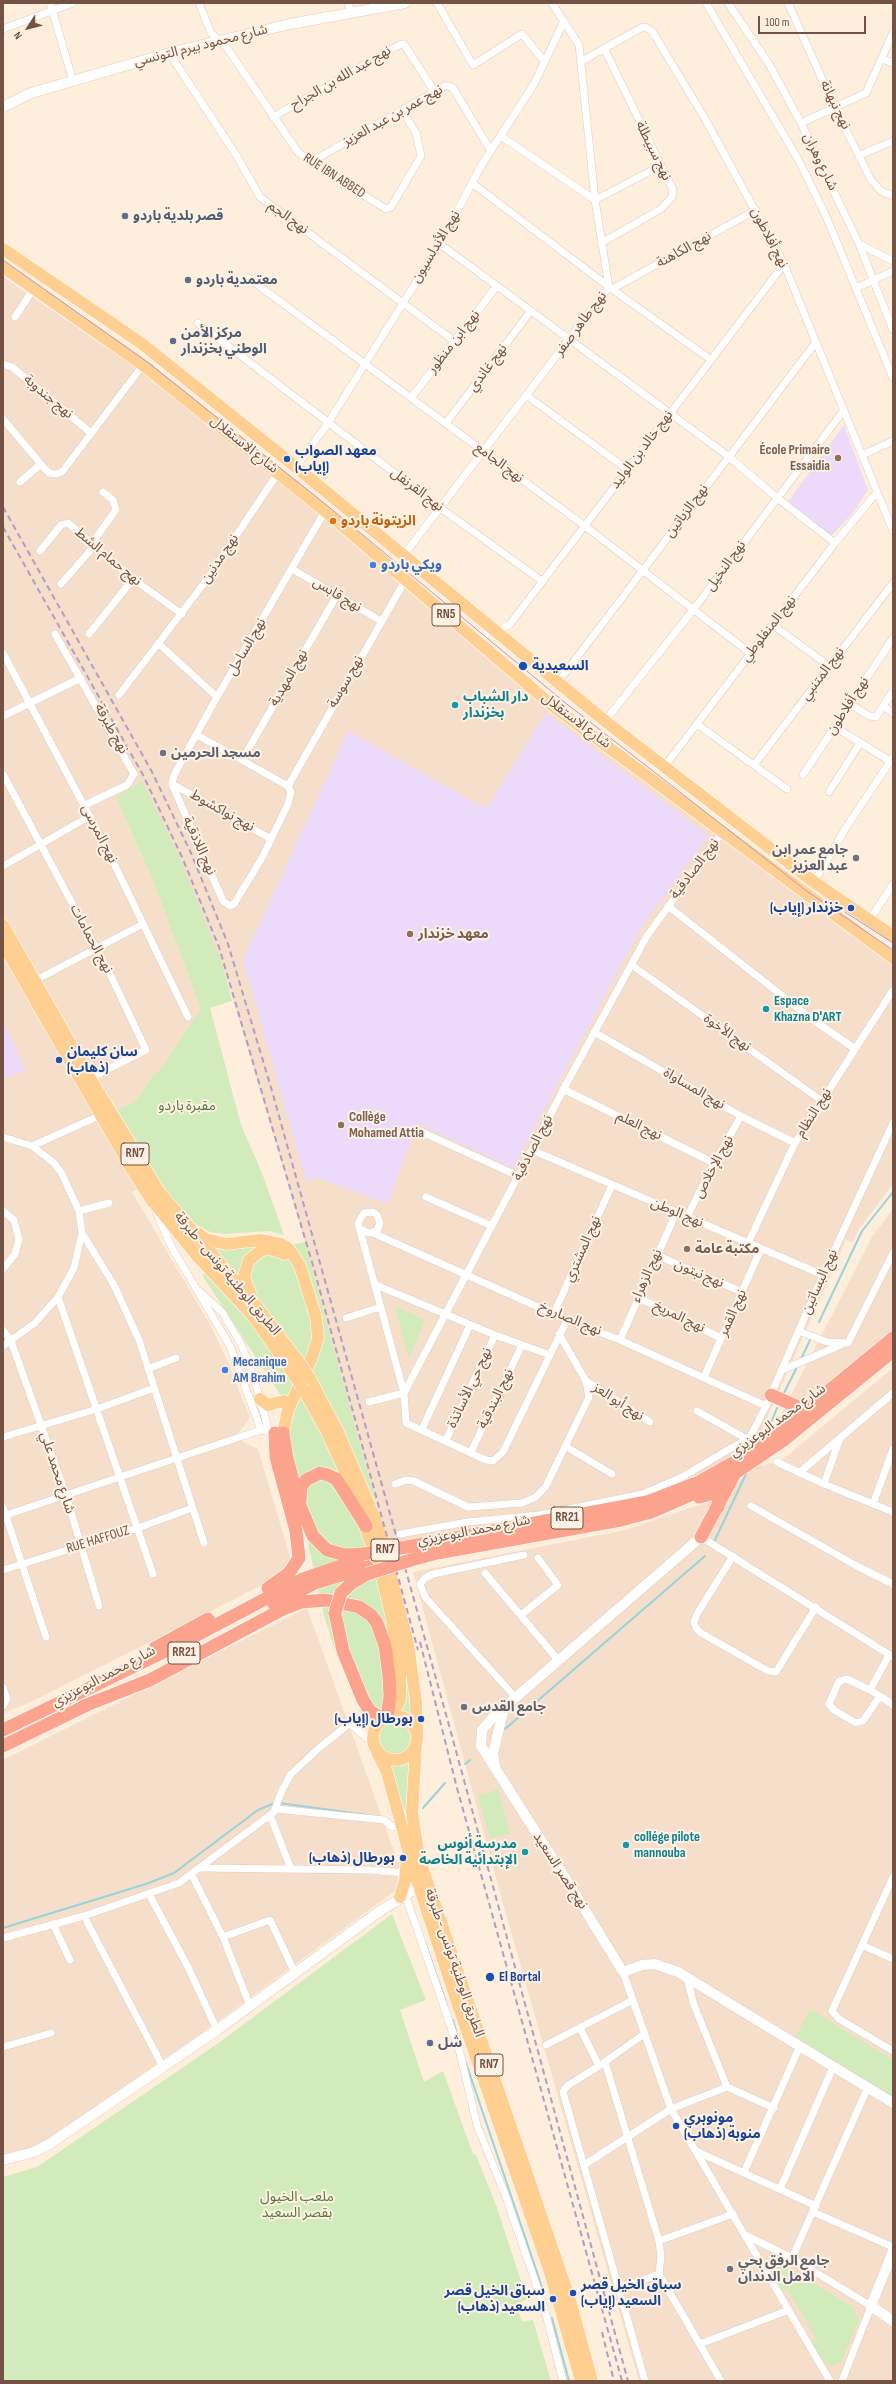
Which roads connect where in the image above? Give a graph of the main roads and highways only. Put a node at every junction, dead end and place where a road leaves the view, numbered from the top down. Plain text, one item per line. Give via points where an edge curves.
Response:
1 (3, 249) edge
2 (3, 267) edge
3 (3, 925) edge
4 (893, 936) edge
5 (3, 944) edge
6 (893, 958) edge
7 (183, 1222) junction
8 (257, 1307) junction
9 (893, 1338) edge
10 (893, 1351) edge
11 (295, 1365) junction
12 (260, 1399) road end
13 (284, 1401) junction
14 (768, 1401) road end
15 (805, 1410) junction
16 (272, 1432) junction
17 (749, 1439) road end
18 (735, 1473) junction
19 (699, 1482) junction
20 (299, 1503) junction
21 (718, 1507) junction
22 (651, 1512) junction
23 (366, 1526) junction
24 (701, 1537) road end
25 (409, 1553) junction
26 (365, 1563) junction
27 (77, 1694) junction
28 (84, 1706) junction
29 (385, 1718) junction
30 (3, 1730) edge
31 (417, 1741) junction
32 (3, 1746) edge
33 (375, 1747) junction
34 (408, 1846) junction
35 (423, 1884) junction
36 (402, 1896) road end
37 (582, 2381) edge
38 (592, 2381) edge

1 - 4 main road, شارع الاستقلال / RN5 via 141,343 605,721 814,882
2 - 6 main road, شارع الاستقلال / RN5 via 143,365 325,511 554,707
3 - 7 main road, الطريق الوطنية تونس - طبرقة / RN7 via 149,1177
5 - 11 main road, الطريق الوطنية تونس - طبرقة / RN7 via 150,1198 198,1257
7 - 8 main road, الطريق الوطنية تونس - طبرقة / RN7
7 - 16 main road via 205,1239 215,1242 260,1240 281,1244 295,1256 300,1266 316,1317 318,1338 288,1410
8 - 11 main road, الطريق الوطنية تونس - طبرقة / RN7
8 - 13 main road via 246,1284 246,1266 258,1252 277,1250 295,1267 312,1329 308,1356
9 - 15 highway, شارع محمد البوعزيزي / RR21
10 - 18 highway, شارع محمد البوعزيزي / RR21 via 785,1439
11 - 23 main road, الطريق الوطنية تونس - طبرقة / RN7, bridge via 303,1389 338,1455
11 - 31 main road, الطريق الوطنية تونس - طبرقة / RN7, bridge via 309,1377 338,1432 382,1540 408,1644 416,1702
12 - 13 main road via 268,1405
13 - 16 main road
14 - 15 highway
15 - 19 highway, شارع محمد البوعزيزي / RR21 via 740,1459
16 - 20 highway via 287,1458
16 - 27 highway via 299,1548 296,1565 282,1580 173,1637
17 - 19 highway via 732,1457
18 - 21 highway
18 - 22 highway, شارع محمد البوعزيزي / RR21
19 - 25 highway, شارع محمد البوعزيزي / RR21 via 647,1502
20 - 23 highway via 301,1487 306,1480 320,1473 328,1475 339,1484
20 - 26 highway via 319,1544 327,1550
21 - 22 highway via 719,1497 712,1493
21 - 24 highway
22 - 25 highway, شارع محمد البوعزيزي / RR21 via 586,1527 437,1553
23 - 29 main road, الطريق الوطنية تونس - طبرقة / RN7 via 380,1569 397,1649 401,1690 399,1704
25 - 26 highway, bridge
25 - 26 highway, bridge
26 - 27 highway, شارع محمد البوعزيزي / RR21 via 303,1579 178,1645
26 - 28 highway, شارع محمد البوعزيزي / RR21 via 315,1584
26 - 29 highway, bridge via 353,1582 341,1594 335,1612 343,1651 363,1700 370,1711
27 - 30 highway, شارع محمد البوعزيزي / RR21
28 - 29 highway via 150,1680 283,1609 302,1602 326,1600 359,1607 377,1622 385,1646 389,1676 390,1696
28 - 32 highway, شارع محمد البوعزيزي / RR21
29 - 31 main road via 404,1717 409,1721
29 - 33 main road, RN7 via 374,1729
31 - 33 main road via 406,1757 397,1760 387,1759
31 - 35 main road, الطريق الوطنية تونس - طبرقة / RN7 via 412,1812
33 - 34 main road, الطريق الوطنية تونس - طبرقة / RN7 via 387,1772
34 - 35 main road, الطريق الوطنية تونس - طبرقة / RN7
34 - 36 main road
35 - 37 main road, الطريق الوطنية تونس - طبرقة / RN7 via 458,2005 550,2272
35 - 38 main road, الطريق الوطنية تونس - طبرقة / RN7 via 570,2300

